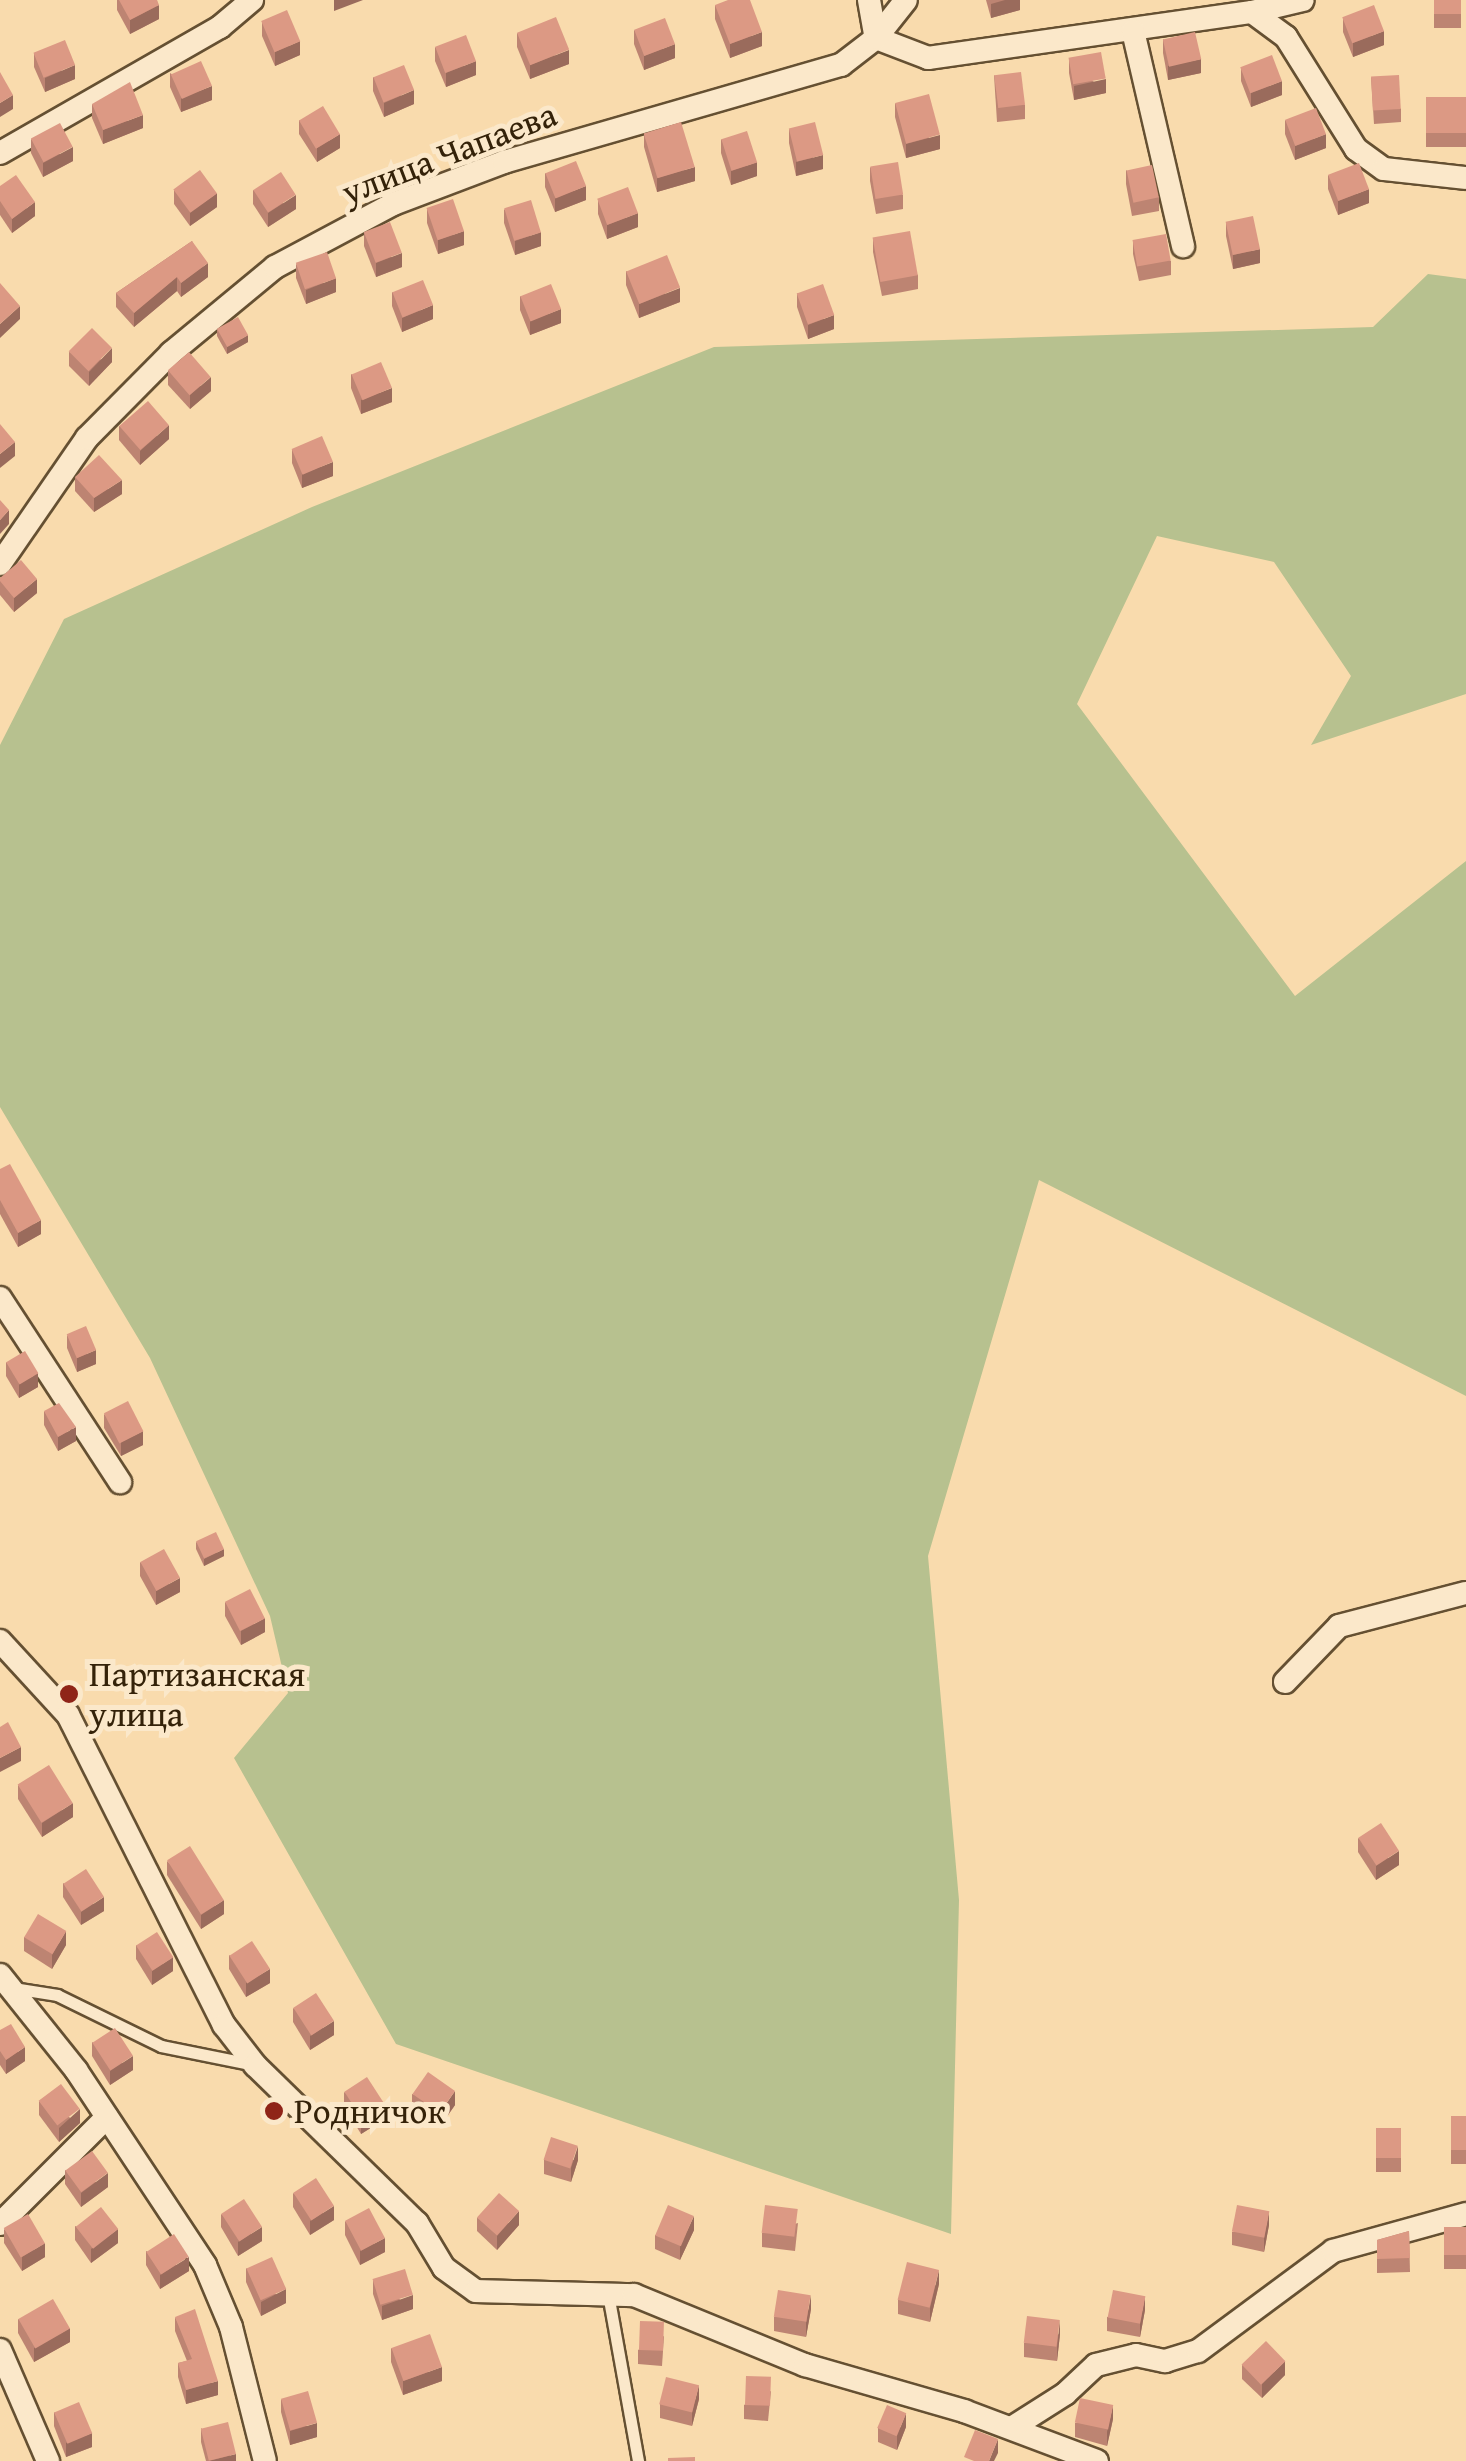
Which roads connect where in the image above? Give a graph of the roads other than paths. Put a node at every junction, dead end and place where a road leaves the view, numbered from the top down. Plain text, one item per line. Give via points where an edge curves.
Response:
1 (252, 0) edge
2 (869, 0) edge
3 (906, 0) edge
4 (1303, 0) edge
5 (1252, 12) junction
6 (1133, 30) junction
7 (876, 38) junction
8 (0, 153) edge
9 (1466, 178) edge
10 (1182, 246) dead end
11 (0, 564) edge
12 (0, 1298) edge
13 (120, 1482) dead end
14 (1466, 1593) edge
15 (0, 1642) edge
16 (1286, 1682) dead end
17 (5, 1981) edge
18 (255, 2064) junction
19 (107, 2118) junction
20 (1466, 2214) edge
21 (0, 2224) edge
22 (608, 2294) junction
23 (0, 2350) edge
24 (1012, 2427) junction
25 (48, 2461) edge
26 (265, 2461) edge
27 (638, 2461) edge
28 (1097, 2461) edge

1 - 8 street via 220,27
2 - 7 street
3 - 7 street, улица Чапаева
4 - 5 street
5 - 6 street
5 - 9 street via 1286,37 1356,149 1384,168
6 - 7 street via 928,58
6 - 10 street
7 - 11 street, улица Чапаева via 841,65 504,162 393,204 274,267 171,354 88,438
12 - 13 street
14 - 16 street via 1339,1626
15 - 18 street via 68,1715 224,2025
17 - 18 lane via 57,1995 160,2046
17 - 19 street
18 - 22 street via 417,2223 444,2268 476,2291
19 - 21 street
19 - 26 street via 206,2265 231,2326
20 - 24 street via 1404,2226 1333,2251 1198,2351 1165,2361 1136,2356 1096,2365
22 - 24 street via 634,2295 805,2366
22 - 27 lane
23 - 25 street
24 - 28 street

